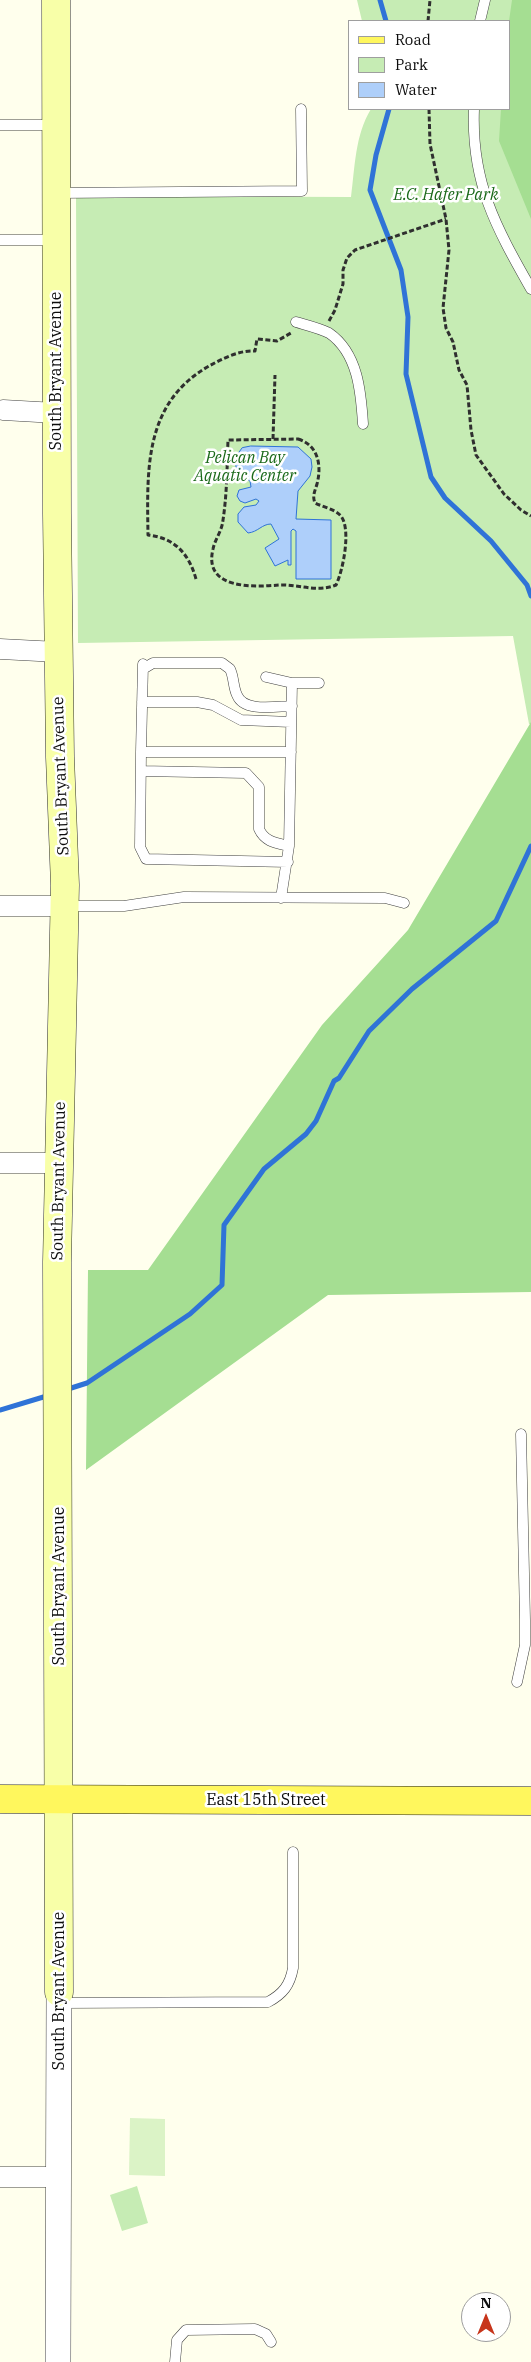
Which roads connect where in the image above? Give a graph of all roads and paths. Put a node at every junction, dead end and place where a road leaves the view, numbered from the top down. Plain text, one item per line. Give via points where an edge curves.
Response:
1 (56, 0) edge
2 (430, 0) edge
3 (485, 0) edge
4 (428, 20) edge
5 (480, 20) edge
6 (301, 109) dead end
7 (429, 110) edge
8 (474, 110) edge
9 (56, 124) junction
10 (0, 125) edge
11 (56, 193) junction
12 (446, 219) junction
13 (0, 240) edge
14 (55, 240) junction
15 (531, 289) edge
16 (296, 322) dead end
17 (323, 331) junction
18 (295, 333) dead end
19 (275, 375) dead end
20 (1, 411) edge
21 (56, 413) junction
22 (363, 424) dead end
23 (273, 439) junction
24 (531, 516) edge
25 (196, 579) dead end
26 (0, 649) edge
27 (58, 652) junction
28 (266, 676) dead end
29 (292, 683) junction
30 (319, 683) dead end
31 (142, 702) junction
32 (292, 706) junction
33 (291, 722) junction
34 (141, 752) junction
35 (291, 752) junction
36 (141, 771) junction
37 (289, 846) junction
38 (288, 862) junction
39 (281, 898) junction
40 (404, 903) dead end
41 (0, 906) edge
42 (64, 906) junction
43 (0, 1163) edge
44 (58, 1163) junction
45 (521, 1434) dead end
46 (517, 1682) dead end
47 (0, 1799) edge
48 (57, 1800) junction
49 (531, 1801) edge
50 (292, 1852) dead end
51 (59, 1998) junction
52 (0, 2177) edge
53 (59, 2177) junction
54 (271, 2342) dead end
55 (58, 2362) edge
56 (175, 2362) edge

1 - 9 main road, South Bryant Avenue
2 - 4 path
3 - 5 lane
6 - 11 lane via 302,191
7 - 12 path via 430,144
8 - 15 lane via 474,150 487,204
9 - 10 lane
9 - 11 main road, South Bryant Avenue
11 - 14 main road, South Bryant Avenue
12 - 17 path via 355,250 347,258 335,310
12 - 24 path via 449,250 443,308 459,370 468,385 476,455 504,494
13 - 14 lane
14 - 21 main road, South Bryant Avenue
16 - 17 lane
17 - 22 lane via 341,344 351,360 362,398
18 - 25 path via 277,341 257,339 255,351 230,356 202,370 179,389 162,414 150,455 148,535 178,546 187,556
19 - 23 path
20 - 21 street
21 - 27 main road, South Bryant Avenue
23 - 23 path via 298,439 310,444 317,455 319,468 315,503 338,514 345,524 339,578 330,588 233,584 224,581 213,566 213,549 223,522 228,440
26 - 27 street
27 - 42 main road, South Bryant Avenue
28 - 29 lane
29 - 30 lane
29 - 32 lane
31 - 32 lane via 143,667 154,663 222,664 230,669 238,698 245,704
31 - 33 lane via 197,702 213,705 241,720
31 - 34 lane
32 - 33 lane
33 - 35 lane
34 - 35 lane
34 - 36 lane
35 - 37 lane
36 - 37 lane via 246,773 259,787 261,834 269,841
36 - 38 lane via 140,847 146,859
37 - 38 lane
38 - 39 lane
39 - 40 lane via 386,898
39 - 42 lane via 184,897 124,906
41 - 42 street
42 - 44 main road, South Bryant Avenue via 63,1059
43 - 44 street
44 - 48 main road, South Bryant Avenue
45 - 46 lane via 525,1637
47 - 48 main road, East 15th Street
48 - 49 main road, East 15th Street
48 - 51 main road, South Bryant Avenue
50 - 51 lane via 293,1968 288,1986 268,2002
51 - 53 street, South Bryant Avenue
52 - 53 street
53 - 55 street, South Bryant Avenue
54 - 56 lane via 266,2334 255,2329 186,2330 177,2340

